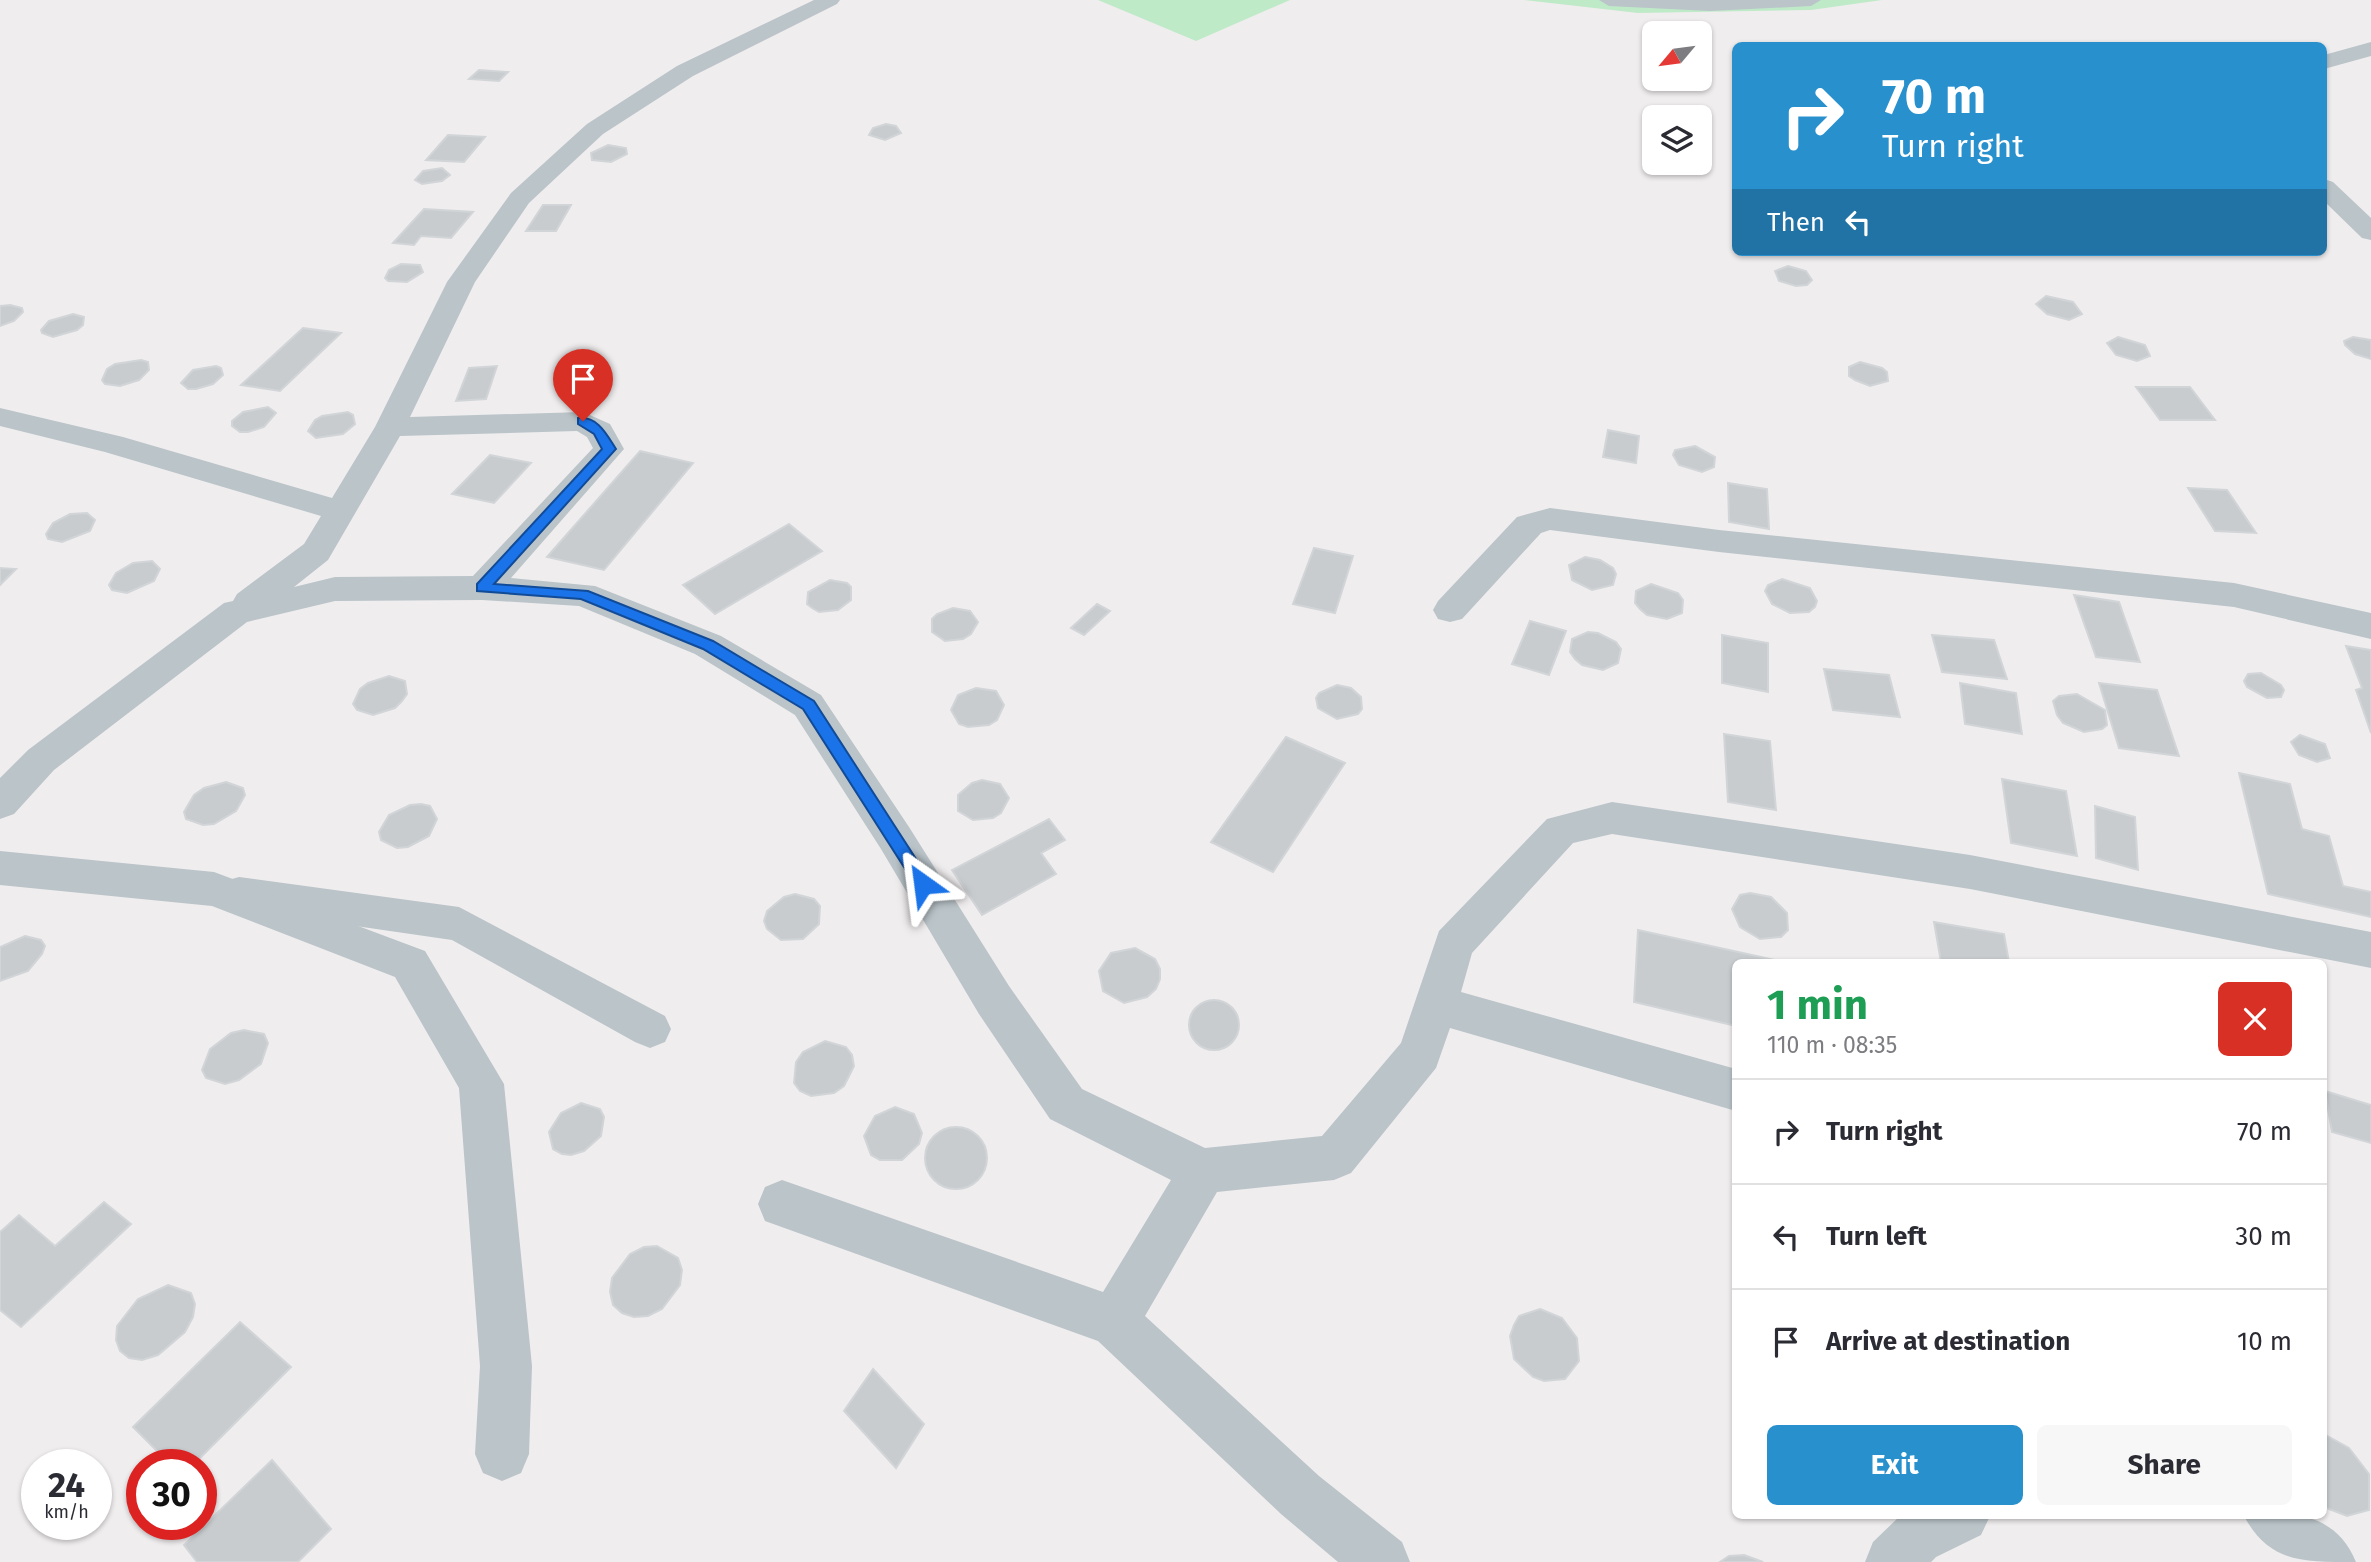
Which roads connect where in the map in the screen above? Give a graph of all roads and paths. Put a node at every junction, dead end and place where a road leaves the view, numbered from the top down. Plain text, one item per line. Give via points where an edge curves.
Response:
1 (830, 0) edge
2 (1609, 0) edge
3 (1811, 0) edge
4 (2371, 49) edge
5 (2327, 61) edge
6 (2327, 190) edge
7 (2371, 232) edge
8 (0, 417) edge
9 (390, 426) junction
10 (340, 511) junction
11 (482, 588) junction
12 (1450, 610) dead end
13 (236, 612) junction
14 (2371, 626) edge
15 (0, 803) edge
16 (0, 868) edge
17 (214, 890) junction
18 (2371, 950) edge
19 (1435, 1004) junction
20 (650, 1029) dead end
21 (1732, 1089) edge
22 (1203, 1171) junction
23 (782, 1204) dead end
24 (1114, 1321) junction
25 (502, 1454) dead end
26 (1955, 1519) edge
27 (2274, 1519) edge
28 (1382, 1562) edge
29 (1894, 1562) edge
30 (2328, 1562) edge

1 - 9 street via 674,78 595,129 520,198 461,282
2 - 3 street via 1659,5
4 - 5 street
6 - 7 street
8 - 10 street via 112,444
9 - 10 street
9 - 11 street via 583,421 599,431 609,449
10 - 13 street via 316,552
11 - 13 street via 335,589
11 - 22 street via 583,594 708,645 808,705 994,1000 1066,1104
12 - 14 street via 1529,525 1550,519 2234,596
13 - 15 street via 41,760
16 - 17 street
17 - 20 lane via 459,923
17 - 25 street via 410,964 481,1084 506,1366
18 - 19 street via 1970,872 1612,818 1561,830 1532,859 1454,944
19 - 21 street
19 - 22 street via 1420,1054 1334,1157
22 - 24 street
23 - 24 street
24 - 28 street via 1300,1495
26 - 29 street via 1916,1536
27 - 30 street

